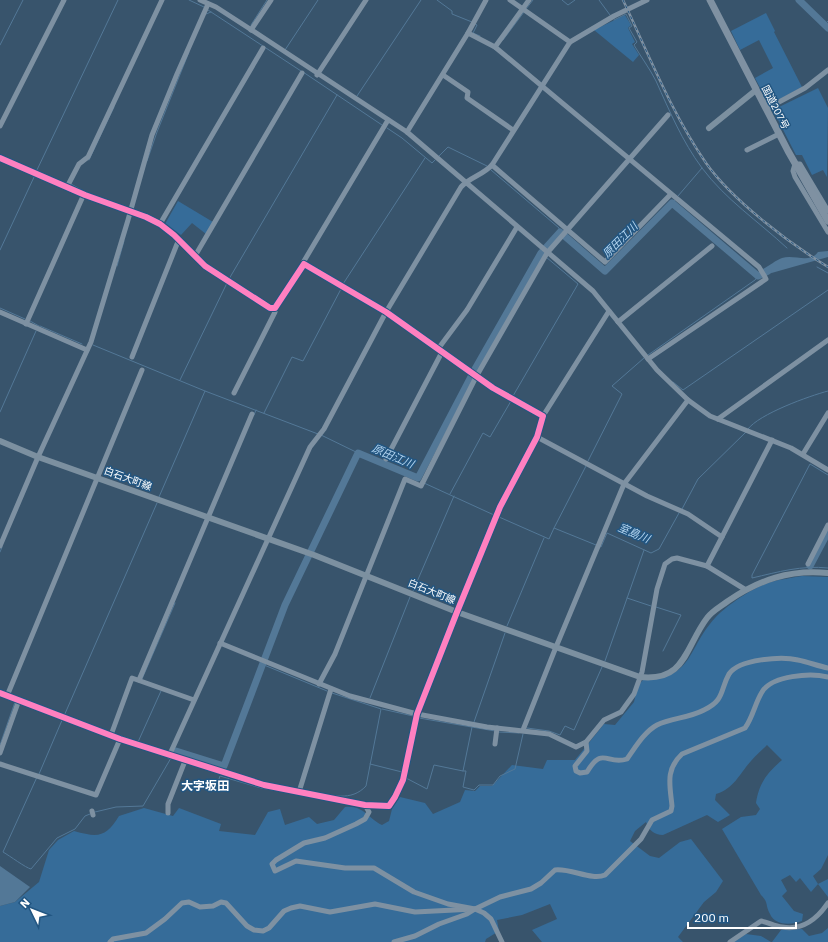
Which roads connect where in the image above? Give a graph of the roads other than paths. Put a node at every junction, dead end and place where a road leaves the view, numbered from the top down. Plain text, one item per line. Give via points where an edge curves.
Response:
1 (64, 0) edge
2 (162, 0) edge
3 (271, 0) edge
4 (366, 0) edge
5 (486, 0) edge
6 (510, 0) edge
7 (529, 0) edge
8 (647, 0) edge
9 (710, 0) edge
10 (205, 4) edge
11 (524, 10) junction
12 (251, 30) junction
13 (468, 33) junction
14 (570, 42) junction
15 (496, 46) junction
16 (263, 48) dead end
17 (302, 73) dead end
18 (826, 73) edge
19 (317, 75) junction
20 (443, 75) junction
21 (542, 85) junction
22 (756, 90) junction
23 (766, 109) junction
24 (668, 115) dead end
25 (385, 125) junction
26 (0, 126) edge
27 (709, 128) dead end
28 (513, 130) junction
29 (407, 132) junction
30 (779, 134) junction
31 (747, 150) dead end
32 (0, 158) edge
33 (630, 158) junction
34 (795, 164) junction
35 (490, 167) junction
36 (464, 183) junction
37 (67, 187) junction
38 (86, 195) junction
39 (674, 197) junction
40 (131, 211) junction
41 (828, 211) edge
42 (828, 221) edge
43 (160, 224) junction
44 (517, 227) junction
45 (567, 230) junction
46 (828, 232) edge
47 (179, 239) junction
48 (712, 246) dead end
49 (195, 256) junction
50 (546, 256) junction
51 (304, 264) junction
52 (275, 308) junction
53 (609, 311) junction
54 (0, 312) edge
55 (386, 312) junction
56 (27, 321) junction
57 (618, 322) junction
58 (828, 340) edge
59 (438, 349) junction
60 (87, 350) junction
61 (442, 352) junction
62 (132, 357) dead end
63 (646, 357) junction
64 (142, 370) dead end
65 (476, 377) junction
66 (234, 393) dead end
67 (688, 400) junction
68 (828, 413) edge
69 (252, 414) dead end
70 (543, 416) junction
71 (718, 419) junction
72 (537, 437) junction
73 (772, 440) junction
74 (0, 441) edge
75 (803, 454) junction
76 (38, 457) junction
77 (386, 459) dead end
78 (828, 470) edge
79 (96, 478) junction
80 (624, 484) junction
81 (208, 517) junction
82 (828, 525) edge
83 (722, 537) junction
84 (268, 538) junction
85 (0, 546) edge
86 (808, 564) dead end
87 (707, 566) junction
88 (828, 573) edge
89 (366, 575) junction
90 (746, 590) junction
91 (457, 612) junction
92 (220, 643) junction
93 (556, 647) junction
94 (828, 668) edge
95 (640, 677) junction
96 (828, 677) edge
97 (139, 680) junction
98 (319, 684) junction
99 (330, 689) junction
100 (0, 693) edge
101 (8, 694) junction
102 (19, 700) junction
103 (194, 700) junction
104 (417, 714) junction
105 (497, 730) junction
106 (523, 730) junction
107 (111, 735) junction
108 (120, 739) junction
109 (586, 742) junction
110 (495, 744) dead end
111 (0, 753) edge
112 (171, 756) junction
113 (186, 761) junction
114 (0, 764) edge
115 (299, 792) junction
116 (365, 806) junction
117 (168, 813) dead end
118 (828, 903) edge
119 (484, 904) junction
120 (475, 909) junction
121 (484, 913) junction
122 (110, 942) edge
123 (394, 942) edge
124 (502, 942) edge
125 (730, 942) edge

1 - 26 street
2 - 37 street via 88,157 79,164
3 - 12 street
4 - 19 street
5 - 13 street
6 - 11 street
7 - 11 street
8 - 14 street
9 - 22 highway, 国道207号
10 - 12 street
10 - 40 street via 152,135
11 - 14 street
11 - 15 street
12 - 19 street
13 - 15 street
13 - 20 street
14 - 21 street
15 - 21 street
16 - 43 street
17 - 49 street
18 - 23 street via 805,88
19 - 25 street
20 - 28 street via 468,92 467,98
20 - 29 street
21 - 28 street
21 - 33 street
22 - 23 highway, 国道207号
22 - 27 main road
23 - 30 highway, 国道207号
24 - 33 street
25 - 29 street
25 - 51 street via 304,260
28 - 35 street
29 - 36 street
30 - 31 street
30 - 34 highway, 国道207号
32 - 37 street
33 - 39 street
33 - 45 street
34 - 41 street via 800,164
34 - 42 highway, 国道207号
34 - 46 street via 795,177
35 - 36 street
35 - 45 street
36 - 44 street
36 - 55 street
37 - 38 street
38 - 40 street
38 - 56 street
39 - 45 street via 605,262
39 - 63 street via 759,267 766,279
40 - 43 street
40 - 60 street
43 - 47 street
44 - 50 street via 540,247
44 - 59 street via 467,310
45 - 50 street
47 - 49 street
47 - 62 street
48 - 57 street
49 - 52 street via 228,281 270,308
50 - 53 street via 593,291
50 - 65 street
51 - 52 street
51 - 55 street
52 - 66 street
53 - 57 street
53 - 70 street
54 - 56 street
55 - 59 street
55 - 84 street via 320,434 310,447
56 - 60 street
57 - 63 street
58 - 71 street
59 - 61 street
60 - 76 street
61 - 65 street
61 - 77 street
63 - 67 street
64 - 79 street
65 - 70 street
65 - 89 street via 421,486 405,478
67 - 71 street via 700,410
67 - 80 street
68 - 75 street
69 - 81 street
70 - 72 street
71 - 73 street
72 - 80 street
72 - 91 street via 496,516
73 - 75 street
73 - 83 street
74 - 76 main road, 白石大町線
75 - 78 street
76 - 79 main road, 白石大町線
76 - 85 street
79 - 81 main road, 白石大町線
79 - 101 street
80 - 83 street via 681,510
80 - 93 street
81 - 84 main road, 白石大町線
81 - 97 street
82 - 86 street
83 - 87 street
84 - 89 main road, 白石大町線
84 - 92 street
87 - 90 street
87 - 95 street via 677,558 672,558 665,564 657,589
88 - 90 main road, 白石大町線 via 792,573 769,579
89 - 91 main road, 白石大町線
89 - 98 street via 335,654
90 - 95 main road, 白石大町線 via 706,619 683,662 673,671 659,677
91 - 93 main road, 白石大町線
91 - 104 street
92 - 98 street
92 - 103 street
93 - 95 main road, 白石大町線
93 - 106 street
94 - 109 street via 797,660 772,659 735,668 729,675 719,699 705,710 658,725 647,733 626,759 622,761 602,757 596,759 587,772 580,773 574,766 587,751
95 - 109 street via 630,702 618,715 604,720
96 - 119 street via 817,674 771,682 761,693 745,728 682,754 670,770 671,811 652,820 641,839 604,875 599,878 578,872 555,870 531,889
97 - 103 street
97 - 107 street via 132,678
98 - 99 street
99 - 104 street
99 - 115 street
100 - 101 street
101 - 102 street
102 - 107 street
102 - 111 street
103 - 112 street
104 - 105 street
104 - 116 street via 403,780 395,798 389,806
105 - 106 street
105 - 110 street
106 - 109 street via 549,734 576,747
107 - 108 street
108 - 112 street
108 - 114 street via 96,794
112 - 113 street
113 - 115 street via 264,785
113 - 117 street via 168,804
115 - 116 street
116 - 120 street via 369,812 365,820 324,838 304,843 276,860 272,864 275,871 296,862 345,868 374,868 414,892 448,904
118 - 125 street via 808,924 791,928 761,921
119 - 120 street
119 - 121 street
120 - 121 street
120 - 122 street via 415,912 370,904 330,912 300,906 284,912 263,931 247,926 226,903 200,908 188,902 182,903 146,933
120 - 123 street via 415,936
121 - 124 street via 491,919

